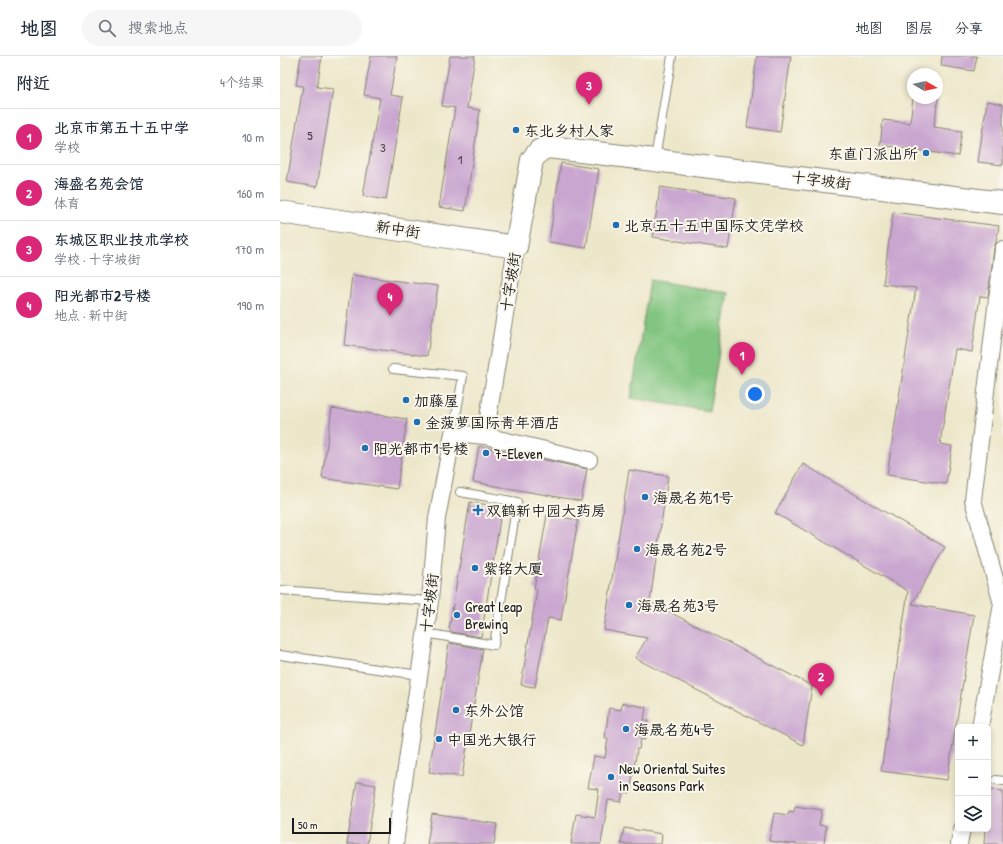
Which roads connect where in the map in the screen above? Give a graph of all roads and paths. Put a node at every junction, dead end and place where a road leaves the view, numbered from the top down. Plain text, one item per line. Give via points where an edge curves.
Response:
1 (672, 56) edge
2 (655, 159) junction
3 (1003, 203) edge
4 (280, 212) edge
5 (516, 247) junction
6 (1003, 249) edge
7 (392, 369) dead end
8 (453, 433) junction
9 (485, 436) junction
10 (589, 460) dead end
11 (460, 492) dead end
12 (280, 590) edge
13 (430, 602) junction
14 (425, 634) junction
15 (280, 655) edge
16 (419, 675) junction
17 (981, 724) edge
18 (962, 832) edge
19 (395, 844) edge
20 (960, 844) edge

1 - 2 lane
2 - 3 street, 十字坡街
2 - 5 street, 十字坡街 via 548,147 539,151 532,160
4 - 5 street, 新中街
5 - 9 street, 十字坡街
6 - 17 street via 973,500 1002,604
7 - 8 lane via 463,376
8 - 9 street
8 - 13 street, 十字坡街 via 437,518
9 - 10 street
11 - 14 lane via 517,502 494,645
12 - 13 lane
13 - 14 street, 十字坡街
14 - 16 street, 十字坡街
15 - 16 lane
16 - 19 street, 十字坡街
18 - 20 street

